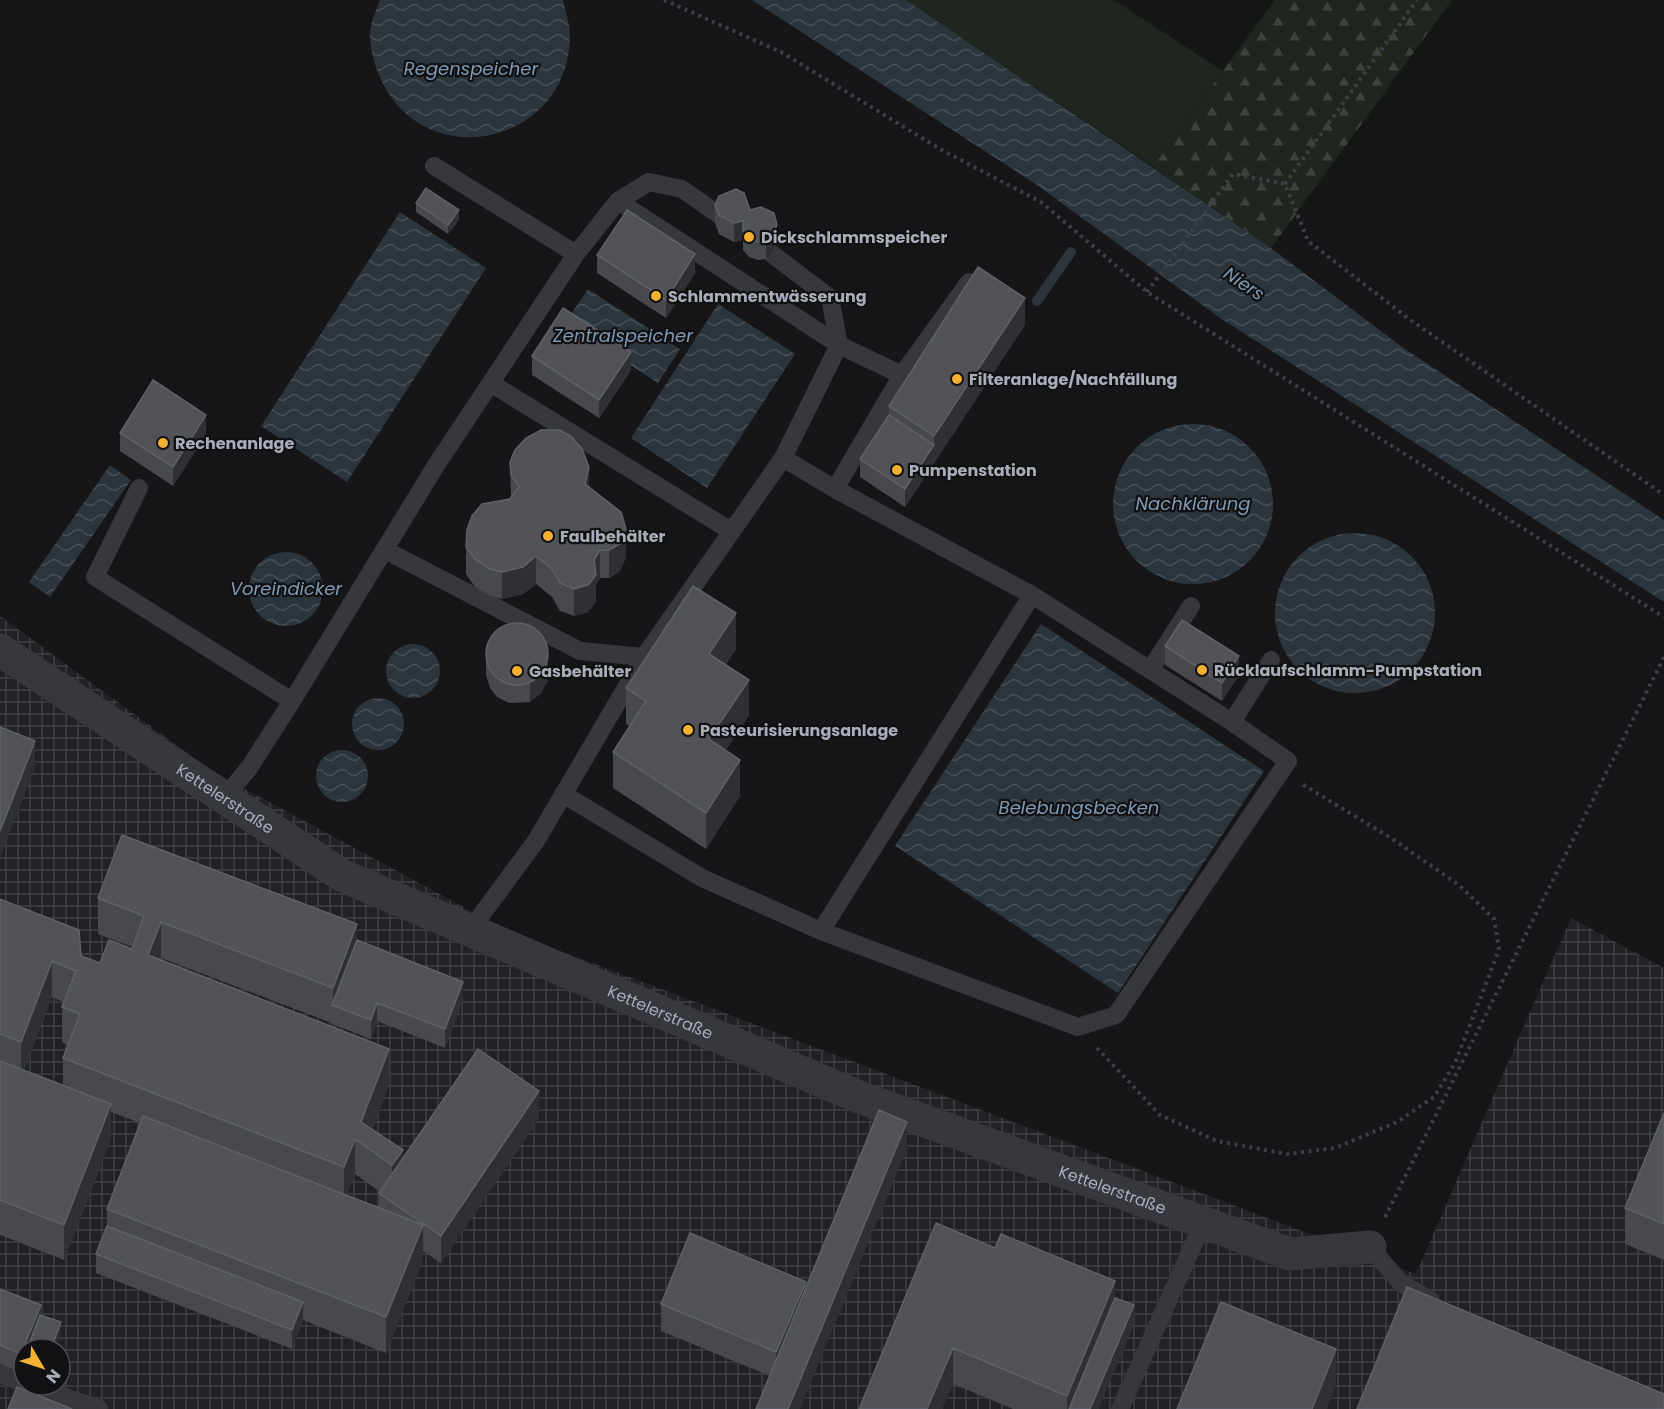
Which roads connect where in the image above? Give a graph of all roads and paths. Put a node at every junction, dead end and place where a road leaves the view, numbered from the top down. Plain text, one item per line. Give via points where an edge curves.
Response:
1 (664, 0) edge
2 (1417, 0) edge
3 (434, 166) dead end
4 (1285, 184) junction
5 (618, 201) junction
6 (719, 215) edge
7 (576, 254) junction
8 (772, 254) edge
9 (969, 282) edge
10 (1147, 292) junction
11 (839, 345) junction
12 (902, 375) junction
13 (492, 384) junction
14 (783, 458) junction
15 (139, 488) dead end
16 (835, 489) junction
17 (1664, 495) edge
18 (731, 531) junction
19 (385, 550) junction
20 (1032, 595) junction
21 (1191, 606) dead end
22 (1664, 617) edge
23 (0, 650) edge
24 (644, 657) junction
25 (1664, 657) edge
26 (1271, 660) dead end
27 (1150, 670) junction
28 (291, 702) junction
29 (1232, 722) junction
30 (1281, 771) junction
31 (563, 794) junction
32 (224, 798) junction
33 (470, 930) junction
34 (821, 931) junction
35 (1078, 1027) junction
36 (1203, 1223) junction
37 (1370, 1247) junction
38 (1442, 1308) edge
39 (65, 1397) edge
40 (99, 1409) edge
41 (1120, 1409) edge

1 - 10 path via 781,52 940,149 1041,202
2 - 4 path
3 - 7 lane
4 - 10 path via 1233,174
4 - 17 path via 1308,242 1409,319
5 - 6 lane via 649,182 682,189
5 - 7 lane
5 - 11 lane
7 - 13 lane
8 - 11 lane via 830,298
9 - 12 lane
10 - 22 path
11 - 12 lane
11 - 14 lane
12 - 16 lane
13 - 18 lane
13 - 19 lane
14 - 16 lane
14 - 18 lane
15 - 28 lane via 95,577
16 - 20 lane
18 - 24 lane
19 - 24 lane via 580,651
19 - 28 lane
20 - 27 lane
20 - 34 lane
21 - 27 lane
23 - 32 street, Kettelerstraße
24 - 31 lane
25 - 37 path
26 - 29 lane
27 - 29 lane
28 - 32 lane via 249,768
29 - 30 lane via 1288,761
30 - 35 lane via 1116,1015
30 - 35 path via 1459,885 1494,919 1499,950 1455,1063 1434,1097 1398,1122 1335,1148 1287,1154 1217,1141 1160,1115
31 - 33 lane via 536,841
31 - 34 lane via 702,878
32 - 33 street, Kettelerstraße via 343,876
33 - 36 street, Kettelerstraße via 859,1097
34 - 35 lane
36 - 37 street, Kettelerstraße via 1290,1254
36 - 41 lane
37 - 38 lane via 1400,1282
39 - 40 lane

